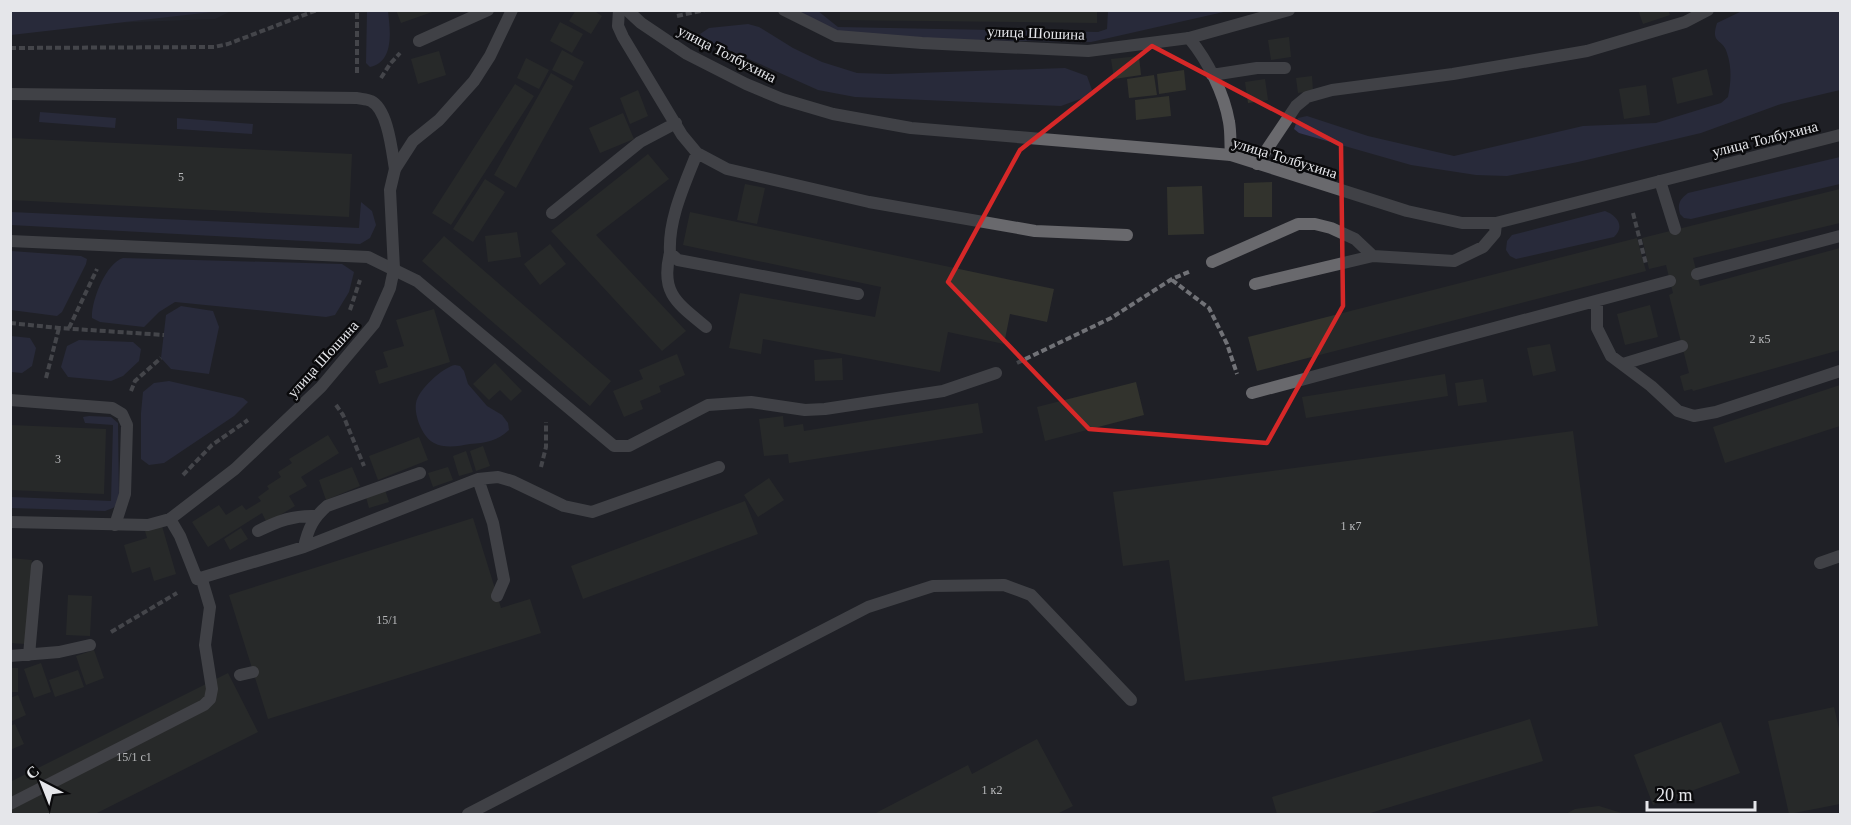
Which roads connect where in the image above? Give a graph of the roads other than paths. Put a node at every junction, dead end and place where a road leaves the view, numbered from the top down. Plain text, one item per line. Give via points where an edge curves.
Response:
1 (488, 10) edge
2 (512, 10) edge
3 (619, 10) edge
4 (627, 10) edge
5 (784, 10) edge
6 (1289, 10) edge
7 (1708, 10) edge
8 (1189, 38) junction
9 (419, 41) road end
10 (1285, 68) dead end
11 (1212, 75) junction
12 (10, 94) edge
13 (676, 123) junction
14 (1840, 135) edge
15 (698, 153) junction
16 (1231, 155) junction
17 (1257, 164) junction
18 (395, 169) junction
19 (1660, 181) junction
20 (552, 213) dead end
21 (1496, 223) junction
22 (1675, 229) dead end
23 (1127, 235) dead end
24 (1840, 236) edge
25 (10, 241) edge
26 (670, 253) junction
27 (1373, 256) junction
28 (1212, 262) road end
29 (394, 269) junction
30 (1697, 274) dead end
31 (1670, 281) dead end
32 (1256, 284) dead end
33 (858, 294) dead end
34 (1598, 301) junction
35 (706, 327) dead end
36 (1682, 346) dead end
37 (1623, 364) junction
38 (1840, 371) edge
39 (996, 373) road end
40 (1251, 393) road end
41 (10, 400) edge
42 (719, 467) dead end
43 (420, 473) dead end
44 (478, 479) junction
45 (316, 516) junction
46 (170, 519) junction
47 (10, 522) edge
48 (115, 525) junction
49 (258, 531) dead end
50 (304, 547) junction
51 (1840, 556) edge
52 (1820, 563) dead end
53 (37, 566) dead end
54 (200, 580) junction
55 (497, 596) dead end
56 (90, 645) road end
57 (29, 655) junction
58 (10, 656) edge
59 (253, 672) dead end
60 (240, 675) dead end
61 (1131, 700) dead end
62 (10, 804) edge
63 (468, 814) edge

1 - 9 street
2 - 18 street, улица Шошина via 474,81 439,120 413,141
3 - 13 street via 618,26 623,37
4 - 16 street, улица Толбухина via 687,54 746,84 833,114 911,128
5 - 8 street, улица Шошина via 836,36 873,40 1088,51
6 - 8 street, улица Шошина
7 - 17 street via 1685,22 1587,51 1307,97 1296,106
8 - 11 street
10 - 11 street
11 - 16 street via 1229,122
12 - 18 street via 357,98 372,101 380,108
13 - 15 street
13 - 20 street via 640,142
14 - 19 street, улица Толбухина
15 - 23 street via 727,169 869,202 1035,231
15 - 26 street via 673,219
16 - 17 street, улица Толбухина
17 - 21 street, улица Толбухина via 1407,211 1462,223
18 - 29 street, улица Шошина via 390,190
19 - 21 street, улица Толбухина
19 - 22 street
21 - 27 street via 1496,233 1483,247 1454,261
24 - 30 street
25 - 29 street via 368,257
26 - 33 street via 678,260
26 - 35 street via 667,286 677,302
27 - 28 street via 1354,239 1331,228 1298,224
27 - 32 street
29 - 39 street via 417,281 614,446 629,446 708,405 751,402 825,409 943,391
29 - 46 street, улица Шошина via 374,324 321,387 235,469
31 - 34 street
34 - 37 street via 1597,328 1611,356
34 - 40 street
36 - 37 street
37 - 38 street via 1678,411 1694,416
41 - 48 street via 112,408 122,414 127,425 125,494
42 - 44 street via 592,512 564,506 512,481 498,477
43 - 45 street via 327,506
44 - 50 street
44 - 55 street via 493,523 504,580
45 - 49 street via 288,518
45 - 50 street
46 - 48 street, улица Шошина via 148,525
46 - 54 street
47 - 48 street, улица Шошина
50 - 54 street
51 - 52 street
53 - 57 street
54 - 62 street via 210,607 205,645 213,689 210,699
56 - 57 street
57 - 58 street
59 - 60 street
61 - 63 street via 1032,595 1004,585 933,586 868,607

